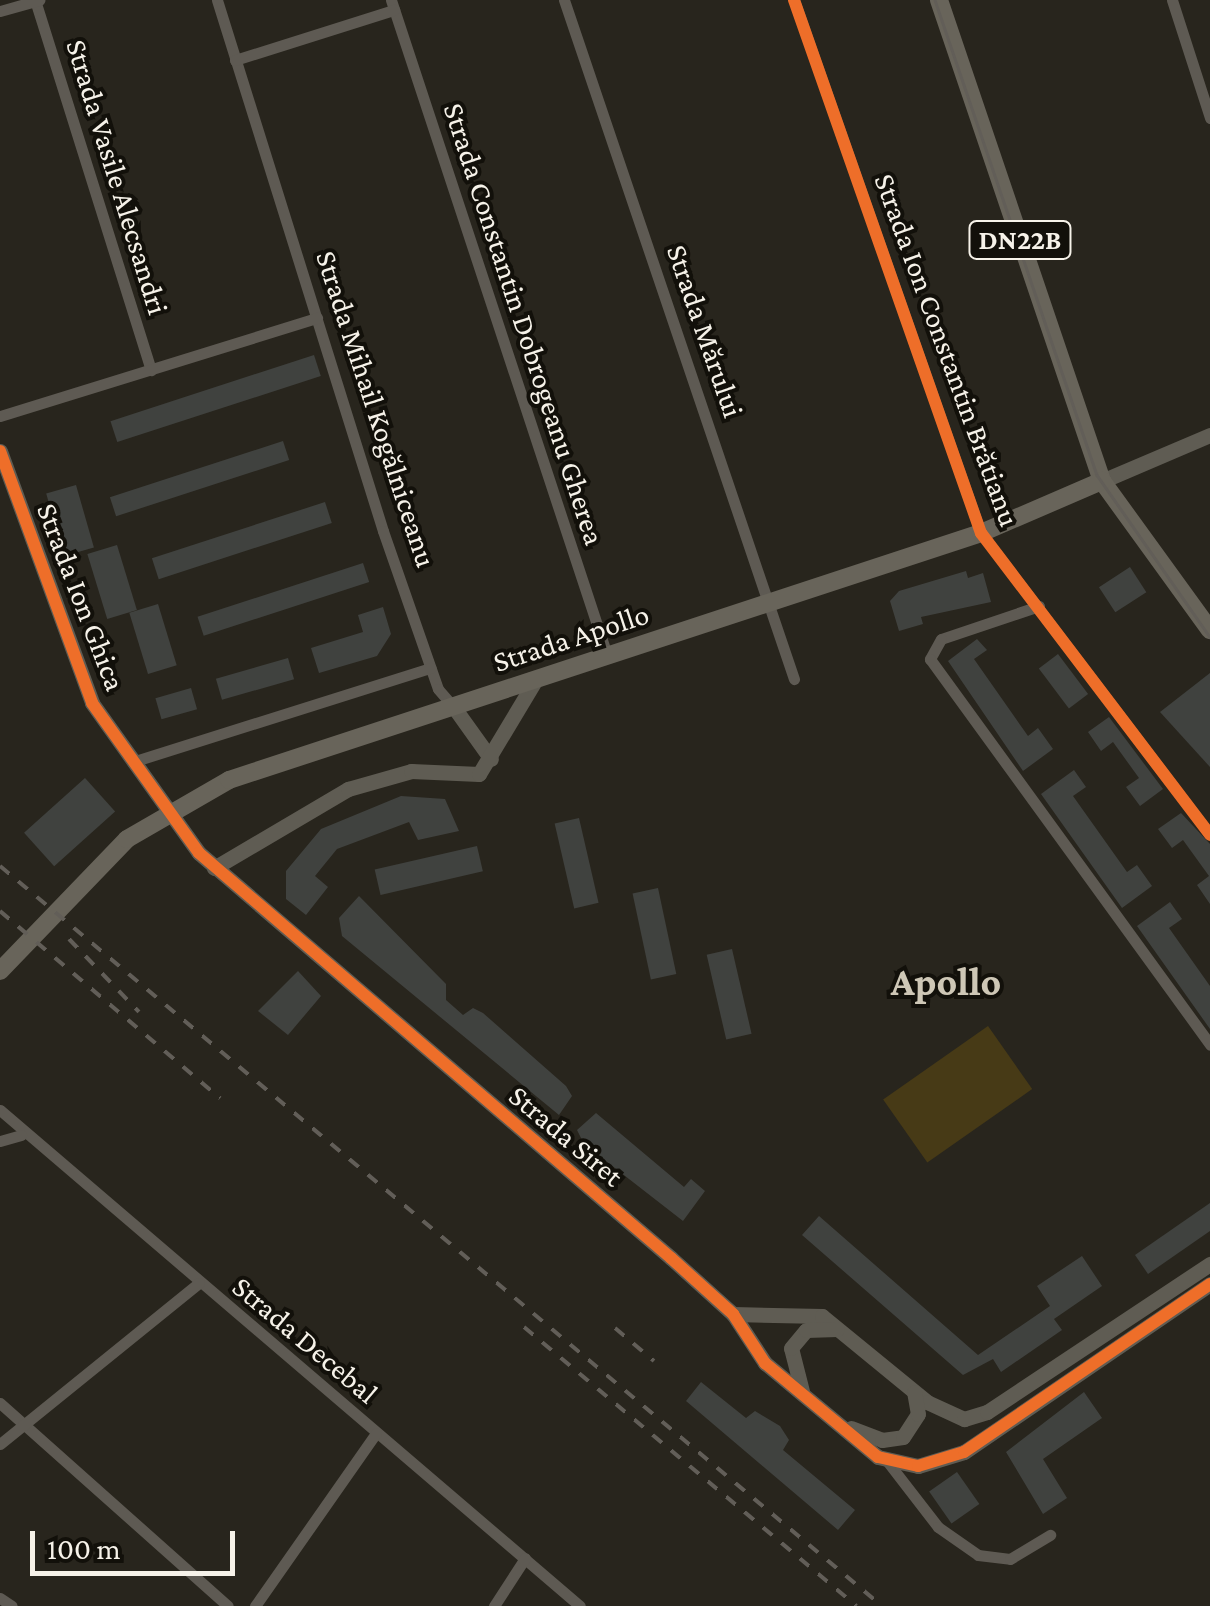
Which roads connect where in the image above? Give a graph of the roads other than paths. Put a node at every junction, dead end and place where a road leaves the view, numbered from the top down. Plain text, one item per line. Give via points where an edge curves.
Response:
1 (37, 0) edge
2 (217, 0) edge
3 (564, 0) edge
4 (794, 0) edge
5 (939, 0) edge
6 (1172, 0) edge
7 (393, 5) edge
8 (0, 10) edge
9 (235, 60) junction
10 (1210, 118) edge
11 (316, 318) junction
12 (150, 370) junction
13 (0, 416) edge
14 (1210, 435) edge
15 (0, 451) edge
16 (1102, 481) junction
17 (981, 533) junction
18 (769, 603) junction
19 (1039, 606) junction
20 (1210, 630) edge
21 (607, 654) junction
22 (431, 668) junction
23 (536, 679) junction
24 (794, 679) dead end
25 (453, 706) junction
26 (491, 759) junction
27 (132, 762) junction
28 (162, 804) joint
29 (1210, 835) edge
30 (214, 868) junction
31 (0, 971) edge
32 (1210, 1045) edge
33 (0, 1110) edge
34 (21, 1135) junction
35 (0, 1141) edge
36 (1210, 1264) edge
37 (198, 1282) junction
38 (1210, 1284) edge
39 (733, 1314) junction
40 (841, 1330) junction
41 (912, 1388) junction
42 (804, 1395) junction
43 (0, 1403) edge
44 (834, 1420) junction
45 (24, 1424) junction
46 (376, 1432) junction
47 (0, 1444) edge
48 (887, 1461) junction
49 (1050, 1535) dead end
50 (525, 1558) junction
51 (0, 1598) edge
52 (12, 1606) edge
53 (228, 1606) edge
54 (255, 1606) edge
55 (494, 1606) edge
56 (580, 1606) edge

1 - 8 street
1 - 12 street, Strada Vasile Alecsandri
2 - 9 street, Strada Mihail Kogălniceanu
3 - 18 street, Strada Mărului
4 - 17 street, Strada Ion Constantin Brătianu
5 - 16 main road, DN22B
6 - 10 street
7 - 9 street
7 - 21 street, Strada Constantin Dobrogeanu Gherea
9 - 11 street, Strada Mihail Kogălniceanu
11 - 12 street
11 - 22 street, Strada Mihail Kogălniceanu
12 - 13 street
14 - 16 street, Strada Apollo
15 - 27 street, Strada Ion Ghica via 78,672
16 - 17 main road, Strada Apollo
16 - 20 main road, DN22B
17 - 18 main road, Strada Apollo
17 - 19 street, Strada Ion Constantin Brătianu
18 - 21 main road, Strada Apollo
18 - 24 street, Strada Mărului
19 - 29 street, Strada Ion Constantin Brătianu
19 - 32 street via 941,640 930,659
21 - 23 main road, Strada Apollo
22 - 25 street, Strada Mihail Kogălniceanu
22 - 27 street
23 - 25 main road, Strada Apollo
23 - 26 street
25 - 26 street, Strada Mihail Kogălniceanu
25 - 31 main road, Strada Apollo via 230,780 127,839
26 - 30 street via 466,778 411,771 348,790
27 - 28 street, Strada Ion Ghica
28 - 30 street, Strada Siret
30 - 39 street, Strada Siret
33 - 34 street, Strada Decebal
34 - 35 street
34 - 37 street, Strada Decebal
36 - 41 street via 978,1417 942,1412
37 - 45 street
37 - 46 street, Strada Decebal
38 - 48 street via 951,1458 918,1466
39 - 40 street via 815,1314
39 - 42 street, Strada Siret via 756,1354
40 - 41 street
40 - 42 street via 814,1327 794,1341 790,1362
41 - 44 street, Strada Siret via 918,1414 903,1437 882,1440
42 - 44 street, Strada Siret
43 - 45 street
44 - 48 street, Strada Siret
45 - 47 street
45 - 53 street
46 - 50 street, Strada Decebal
46 - 54 street
48 - 49 street via 938,1528 978,1555 1010,1559
50 - 55 street
50 - 56 street, Strada Decebal
51 - 52 street

